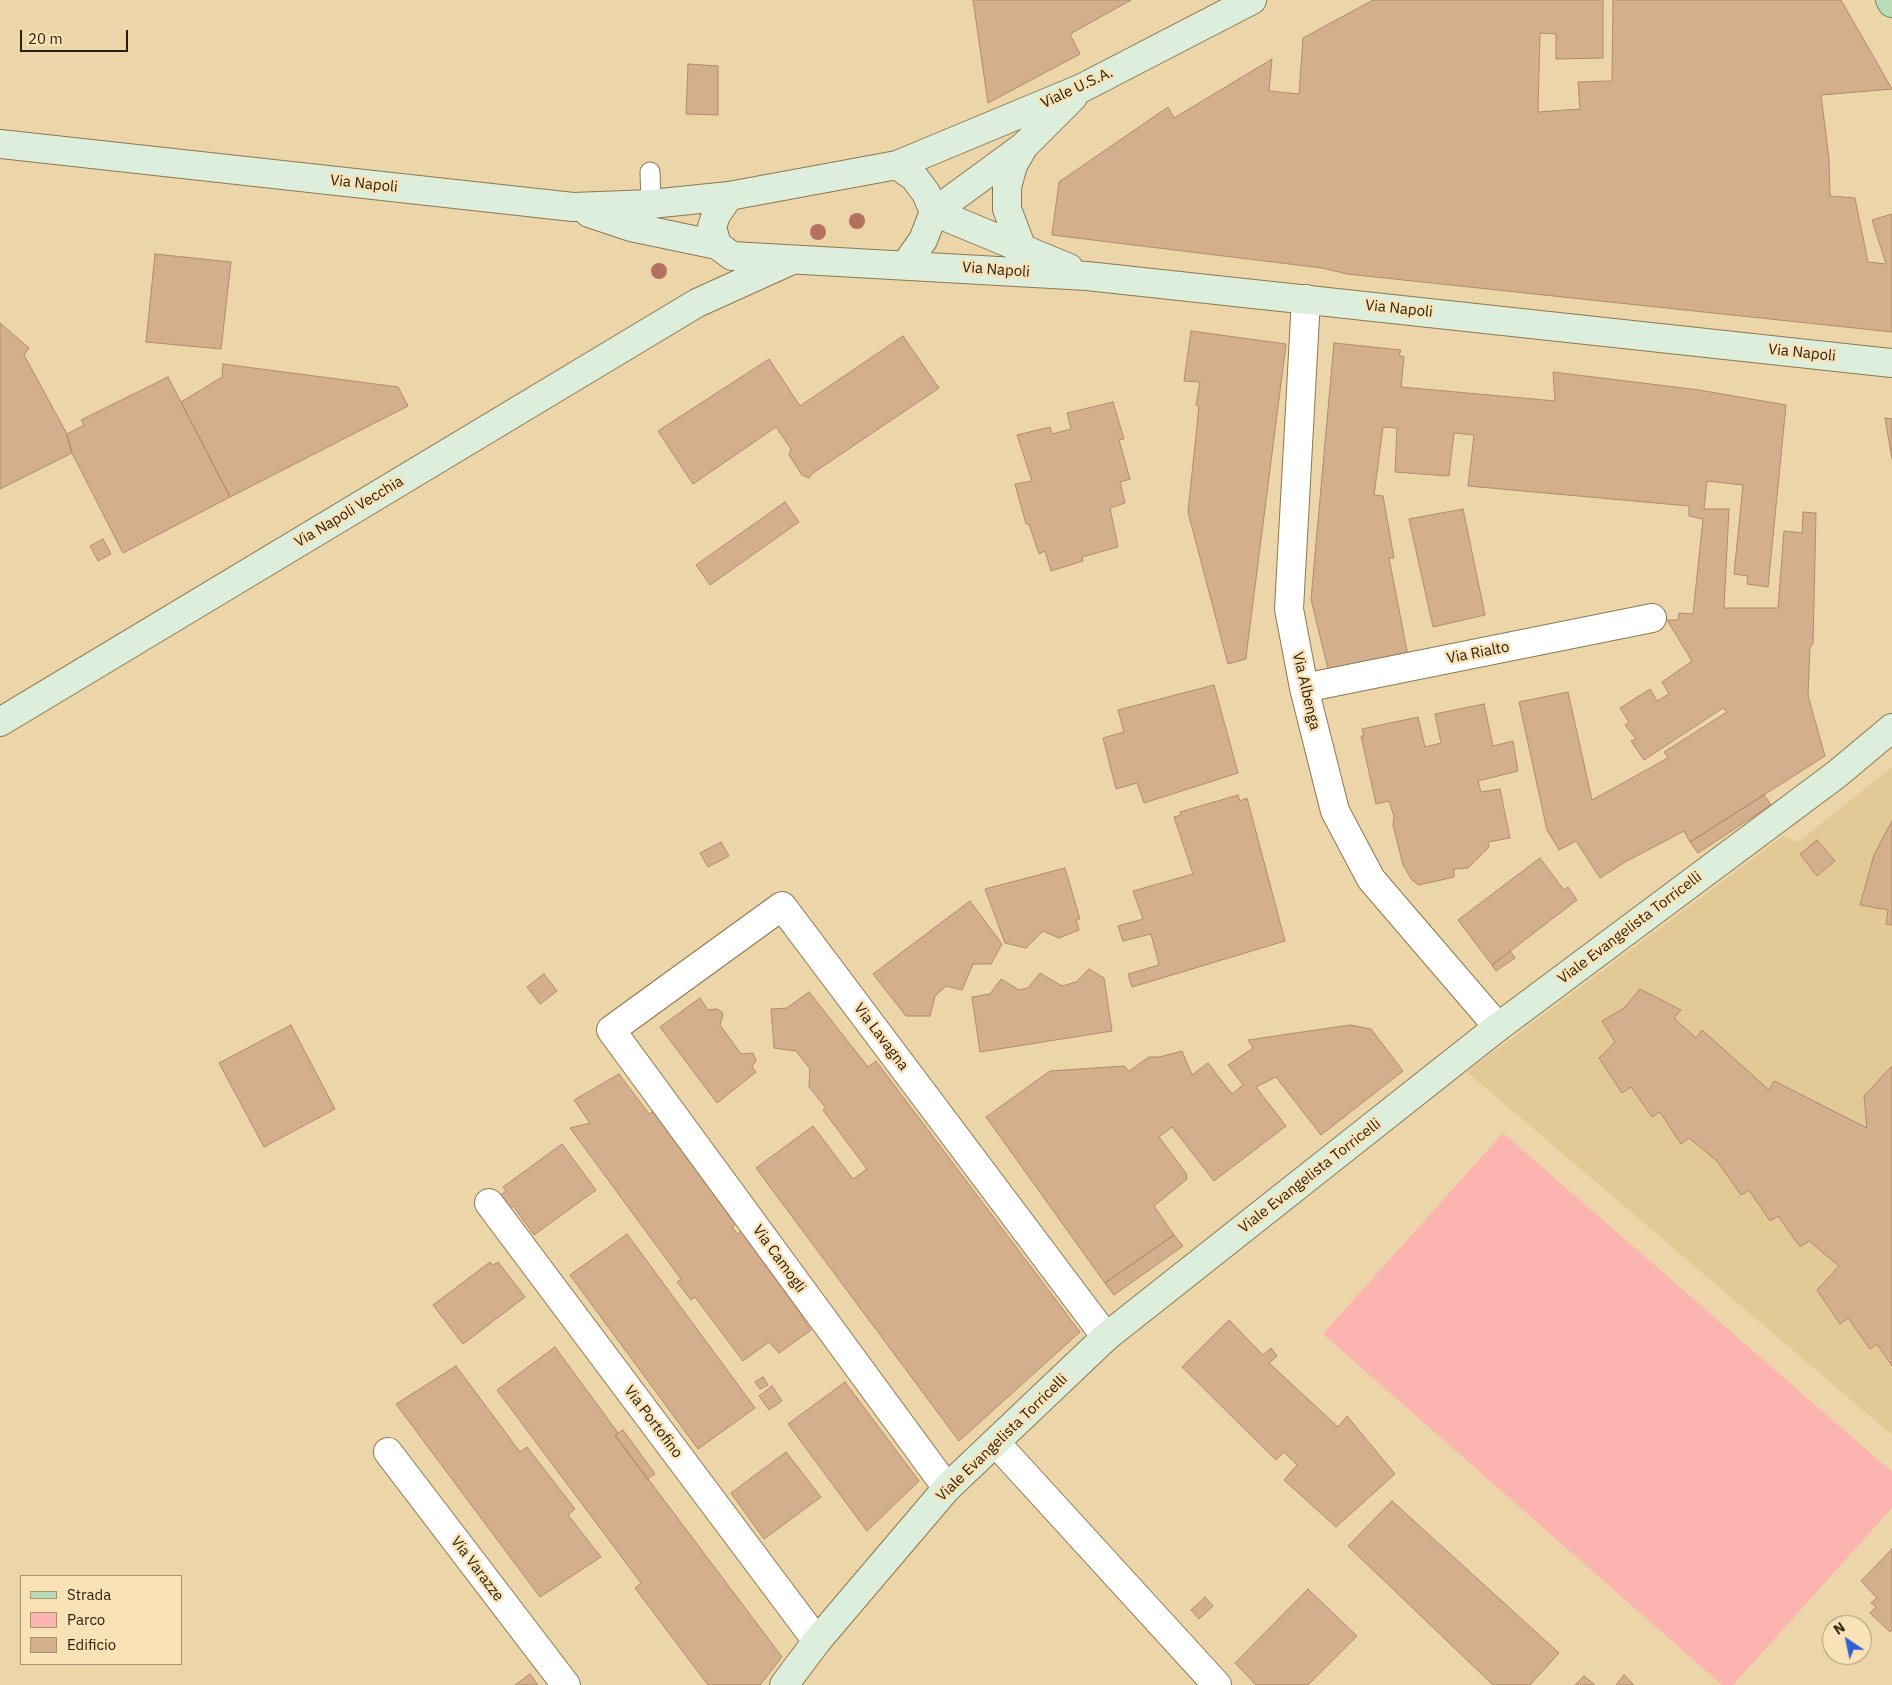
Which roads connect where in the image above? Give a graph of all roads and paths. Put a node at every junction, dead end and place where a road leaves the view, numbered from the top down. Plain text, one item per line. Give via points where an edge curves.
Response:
1 (1252, 0) edge
2 (1890, 0) edge
3 (1892, 3) edge
4 (1082, 88) junction
5 (0, 144) edge
6 (1024, 146) junction
7 (897, 165) junction
8 (650, 172) dead end
9 (728, 196) junction
10 (651, 204) junction
11 (574, 207) junction
12 (934, 212) junction
13 (1021, 246) junction
14 (720, 248) junction
15 (798, 258) junction
16 (906, 264) junction
17 (1087, 276) junction
18 (1306, 299) junction
19 (697, 303) junction
20 (1892, 363) edge
21 (1652, 618) dead end
22 (1304, 688) junction
23 (0, 722) edge
24 (1892, 728) edge
25 (1498, 1027) junction
26 (611, 1030) joint
27 (489, 1203) dead end
28 (1106, 1337) junction
29 (996, 1443) junction
30 (388, 1452) dead end
31 (947, 1488) junction
32 (817, 1641) junction
33 (566, 1685) edge
34 (784, 1685) edge
35 (1217, 1685) edge

1 - 4 main road, Viale U.S.A.
2 - 3 main road
4 - 6 main road
4 - 7 main road, Viale U.S.A.
5 - 11 main road, Via Napoli
6 - 12 main road
6 - 13 main road via 1013,165 1007,187 1007,209
7 - 9 main road, Via Napoli
7 - 12 main road via 914,177
8 - 10 lane
9 - 10 main road, Via Napoli
9 - 14 main road via 716,214 712,228
10 - 11 main road, Via Napoli
11 - 14 main road, Via Napoli via 631,227
12 - 13 main road
12 - 16 main road via 923,240
13 - 17 main road
14 - 15 main road, Via Napoli via 732,256
14 - 19 main road, Via Napoli Vecchia via 717,278
15 - 16 main road, Via Napoli
15 - 19 main road, Via Napoli Vecchia
16 - 17 main road, Via Napoli
17 - 18 main road, Via Napoli
18 - 20 main road, Via Napoli
18 - 22 street, Via Albenga via 1289,609
19 - 23 main road, Via Napoli Vecchia
21 - 22 street, Via Rialto
22 - 25 street, Via Albenga via 1335,811 1370,879
24 - 25 main road, Viale Evangelista Torricelli via 1837,774
25 - 28 main road, Viale Evangelista Torricelli
26 - 28 street, Via Lavagna via 782,906
26 - 31 street, Via Camogli
27 - 32 street, Via Portofino
28 - 29 main road, Viale Evangelista Torricelli
29 - 31 main road, Viale Evangelista Torricelli
29 - 35 street
30 - 33 street, Via Varazze
31 - 32 main road, Viale Evangelista Torricelli
32 - 34 main road, Viale Evangelista Torricelli

